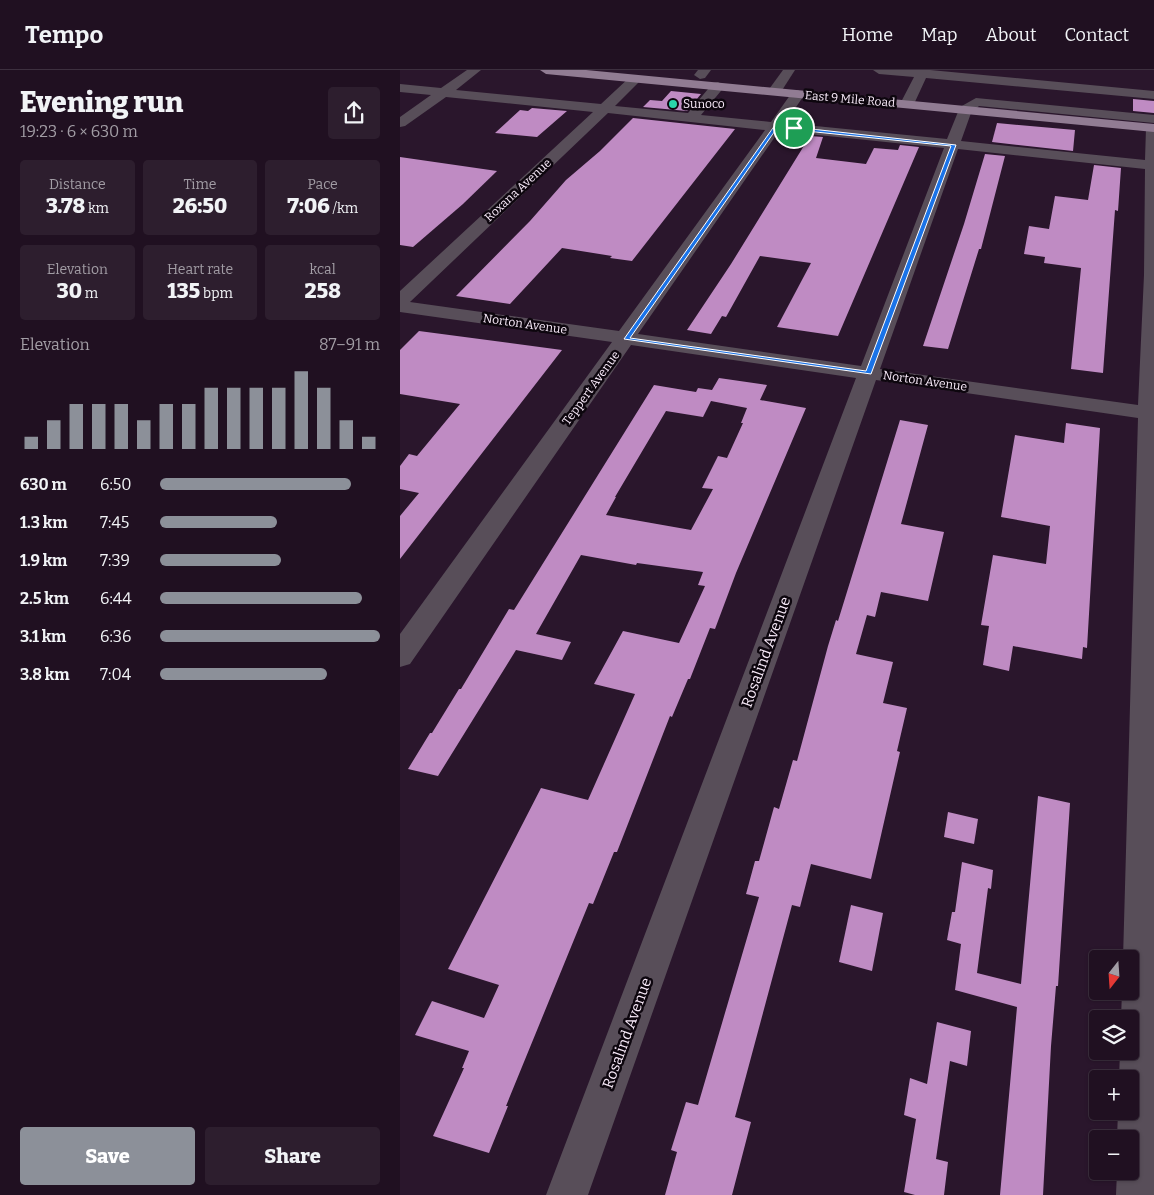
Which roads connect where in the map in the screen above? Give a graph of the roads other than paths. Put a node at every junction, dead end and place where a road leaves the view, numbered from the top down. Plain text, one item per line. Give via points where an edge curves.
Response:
1 (475, 70) edge
2 (546, 70) edge
3 (788, 70) edge
4 (879, 70) edge
5 (572, 71) edge
6 (601, 72) edge
7 (924, 72) edge
8 (947, 73) edge
9 (980, 74) edge
10 (636, 79) junction
11 (1024, 83) junction
12 (718, 86) junction
13 (1057, 86) junction
14 (400, 88) edge
15 (1112, 91) junction
16 (774, 92) junction
17 (443, 93) junction
18 (798, 94) junction
19 (1089, 94) dead end
20 (1154, 95) edge
21 (907, 104) junction
22 (1054, 104) dead end
23 (605, 109) junction
24 (967, 110) junction
25 (1020, 111) junction
26 (1110, 113) junction
27 (691, 118) junction
28 (1154, 119) edge
29 (1125, 121) junction
30 (400, 123) edge
31 (776, 126) junction
32 (1154, 128) edge
33 (954, 145) junction
34 (1154, 163) edge
35 (1153, 220) edge
36 (1154, 275) edge
37 (400, 301) edge
38 (400, 306) edge
39 (626, 339) junction
40 (869, 373) junction
41 (1151, 414) edge
42 (400, 656) edge
43 (567, 1195) edge
44 (1137, 1195) edge

1 - 17 street
2 - 5 main road, East 9 Mile Road
3 - 16 street
4 - 7 street
5 - 6 main road, East 9 Mile Road
6 - 10 main road, East 9 Mile Road
7 - 8 street
7 - 21 street
8 - 9 street
9 - 11 street
10 - 12 main road, East 9 Mile Road
10 - 23 street, Roxana Avenue
11 - 13 street
11 - 25 street
12 - 16 main road, East 9 Mile Road
12 - 27 street
13 - 15 street
13 - 22 street
14 - 17 street
15 - 20 street
15 - 26 street
16 - 18 main road, East 9 Mile Road
17 - 23 street
17 - 30 street
18 - 21 main road, East 9 Mile Road
18 - 31 street, Teppert Avenue
19 - 26 street via 1088,108
21 - 24 main road, East 9 Mile Road
23 - 27 street
23 - 37 street, Roxana Avenue
24 - 25 street via 976,102
24 - 33 street, Rosalind Avenue
25 - 26 street
25 - 29 main road
26 - 29 street
27 - 31 street
28 - 29 street
29 - 32 main road
31 - 33 street
31 - 39 street, Teppert Avenue
32 - 34 street
33 - 34 street
33 - 40 street, Rosalind Avenue
34 - 35 street
35 - 36 street
36 - 41 street
38 - 39 street, Norton Avenue
39 - 40 street, Norton Avenue
39 - 42 street, Teppert Avenue
40 - 41 street, Norton Avenue
40 - 43 street, Rosalind Avenue
41 - 44 street

